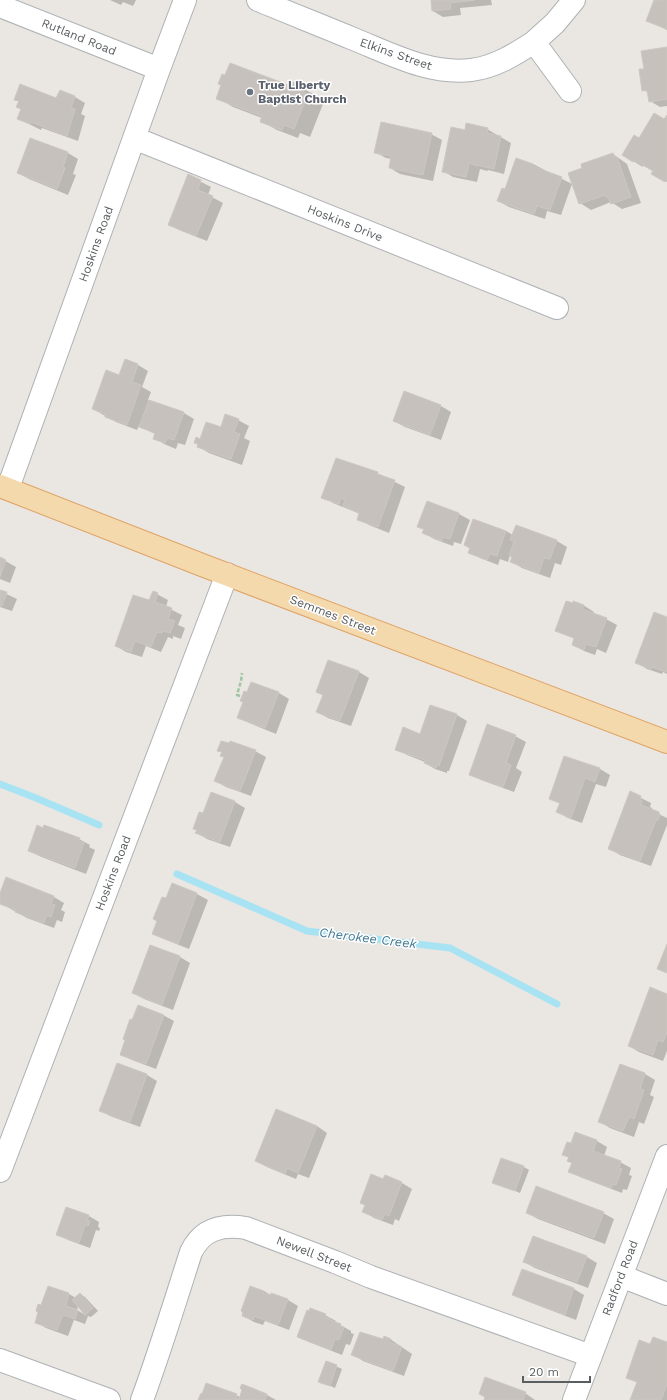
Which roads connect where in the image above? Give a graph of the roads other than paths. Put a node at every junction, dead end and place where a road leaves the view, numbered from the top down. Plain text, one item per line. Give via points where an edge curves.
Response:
1 (185, 0) edge
2 (258, 0) edge
3 (574, 0) edge
4 (0, 6) edge
5 (534, 42) junction
6 (159, 69) junction
7 (570, 91) dead end
8 (134, 138) junction
9 (557, 308) dead end
10 (4, 487) edge
11 (227, 574) junction
12 (667, 742) edge
13 (667, 1156) edge
14 (0, 1171) edge
15 (621, 1276) junction
16 (667, 1294) edge
17 (591, 1356) junction
18 (0, 1360) edge
19 (109, 1400) edge
20 (142, 1400) edge
21 (574, 1400) edge

1 - 6 street, Hoskins Road
2 - 5 street, Elkins Street via 422,66 446,70 471,70 496,64
3 - 5 street, Elkins Street via 555,23
4 - 6 street, Rutland Road
5 - 7 street
6 - 8 street, Hoskins Road
8 - 9 street, Hoskins Drive
8 - 10 street, Hoskins Road
10 - 11 main road, Semmes Street
11 - 12 main road, Semmes Street
11 - 14 street, Hoskins Road
13 - 15 street, Radford Road
15 - 16 street
15 - 17 street, Radford Road
17 - 20 street, Newell Street via 232,1225 210,1232 195,1244
17 - 21 street, Radford Road
18 - 19 street

